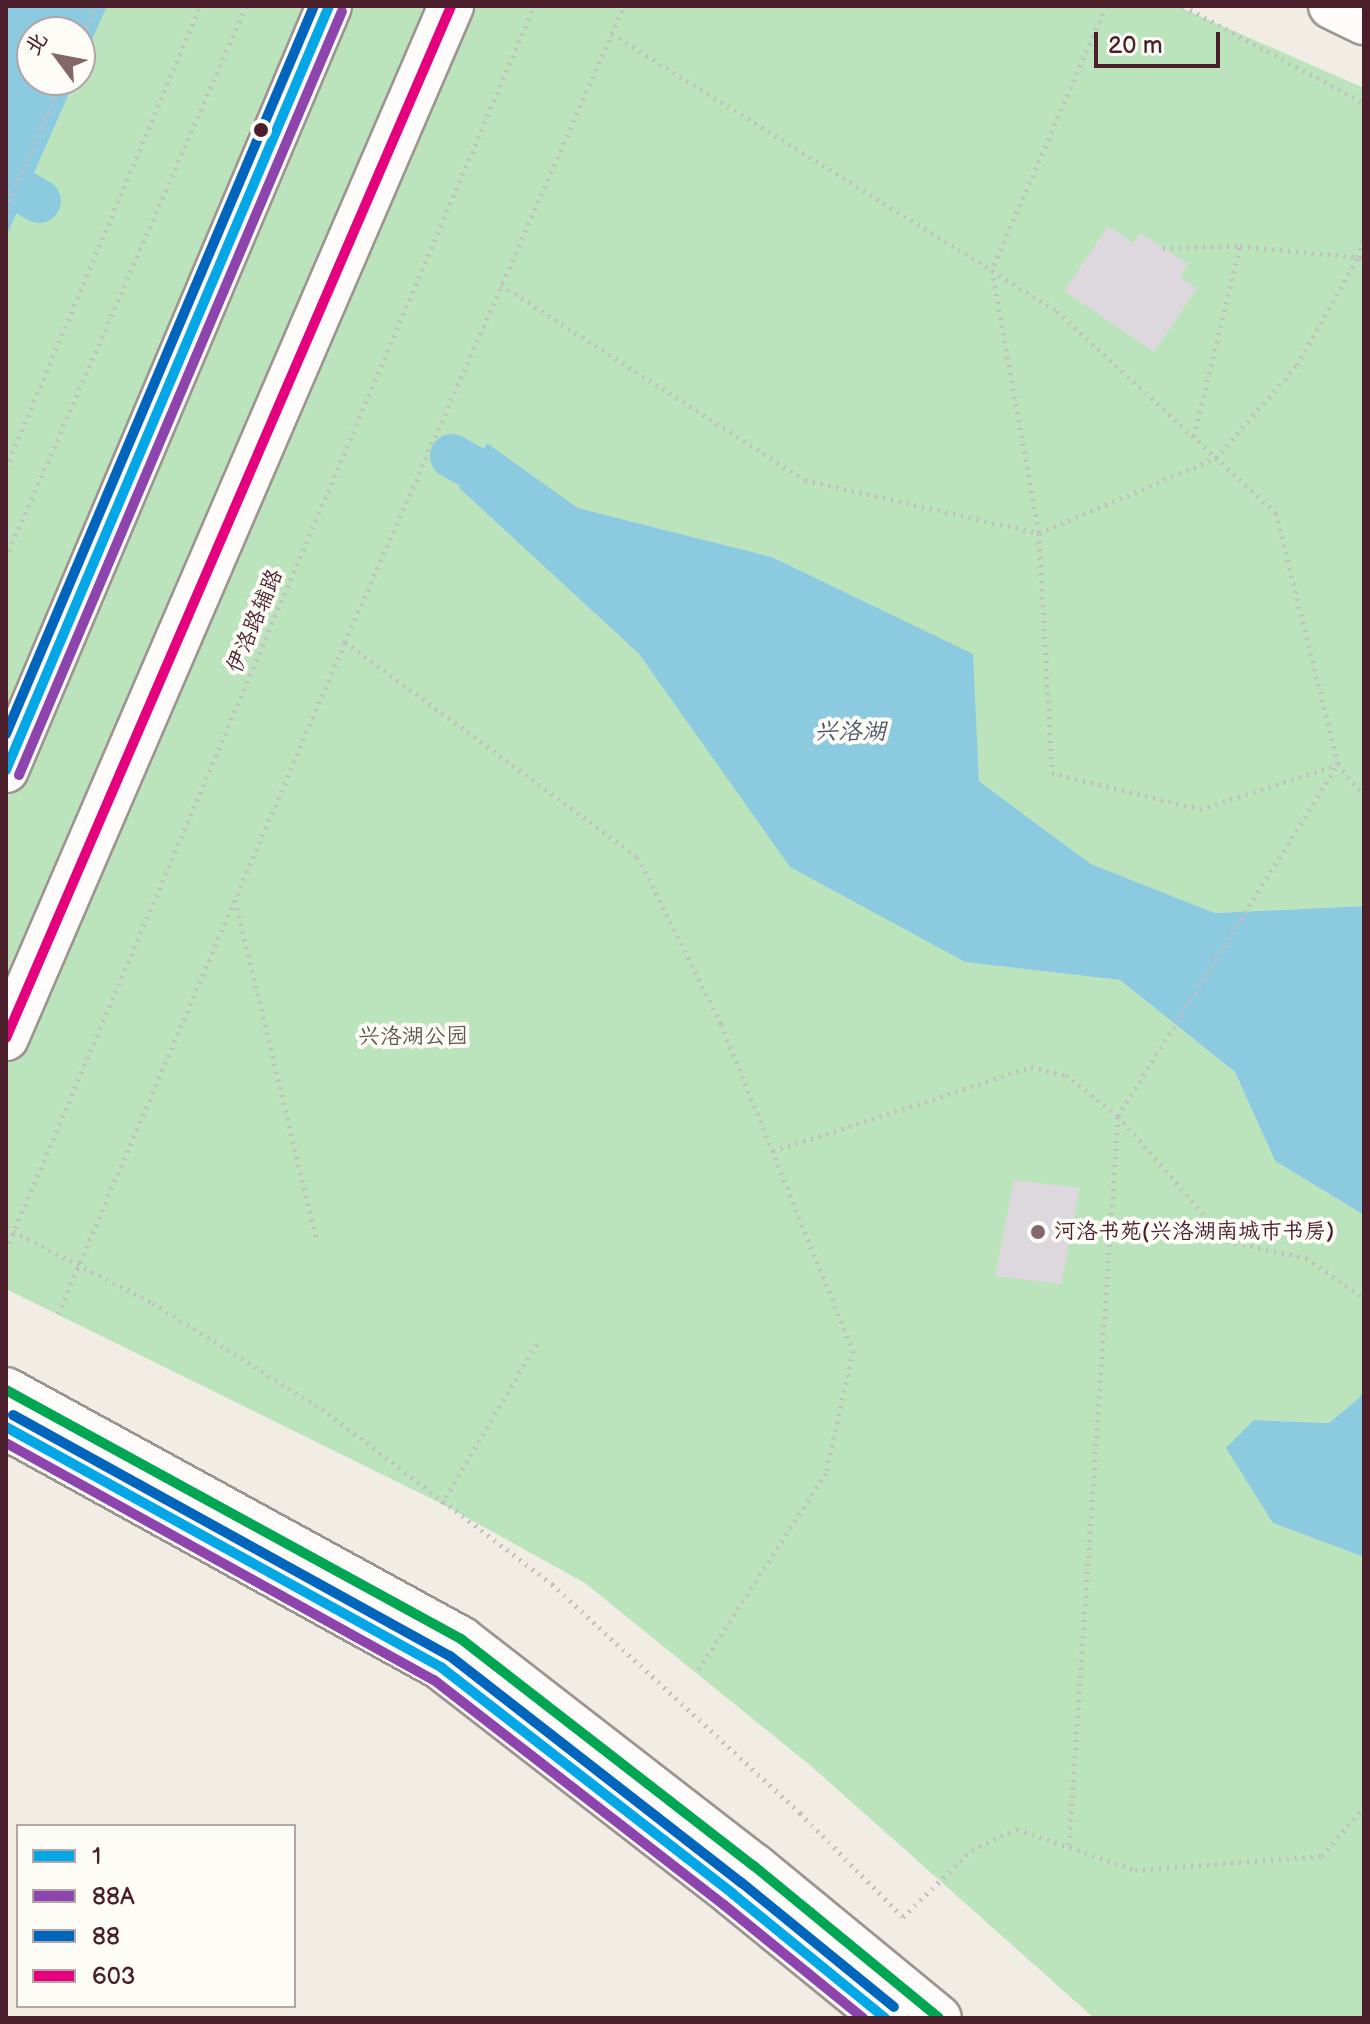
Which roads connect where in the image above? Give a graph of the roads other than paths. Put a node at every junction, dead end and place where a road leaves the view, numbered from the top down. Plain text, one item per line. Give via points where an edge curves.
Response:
1 (329, 6) edge
2 (451, 6) edge
3 (1331, 6) edge
4 (1364, 22) edge
5 (6, 770) edge
6 (6, 1038) edge
7 (6, 1390) edge
8 (6, 1427) edge
9 (885, 2018) edge
10 (939, 2018) edge

1 - 5 street
2 - 6 street
3 - 4 street
7 - 10 street via 461,1639 754,1866
8 - 9 street via 442,1668

